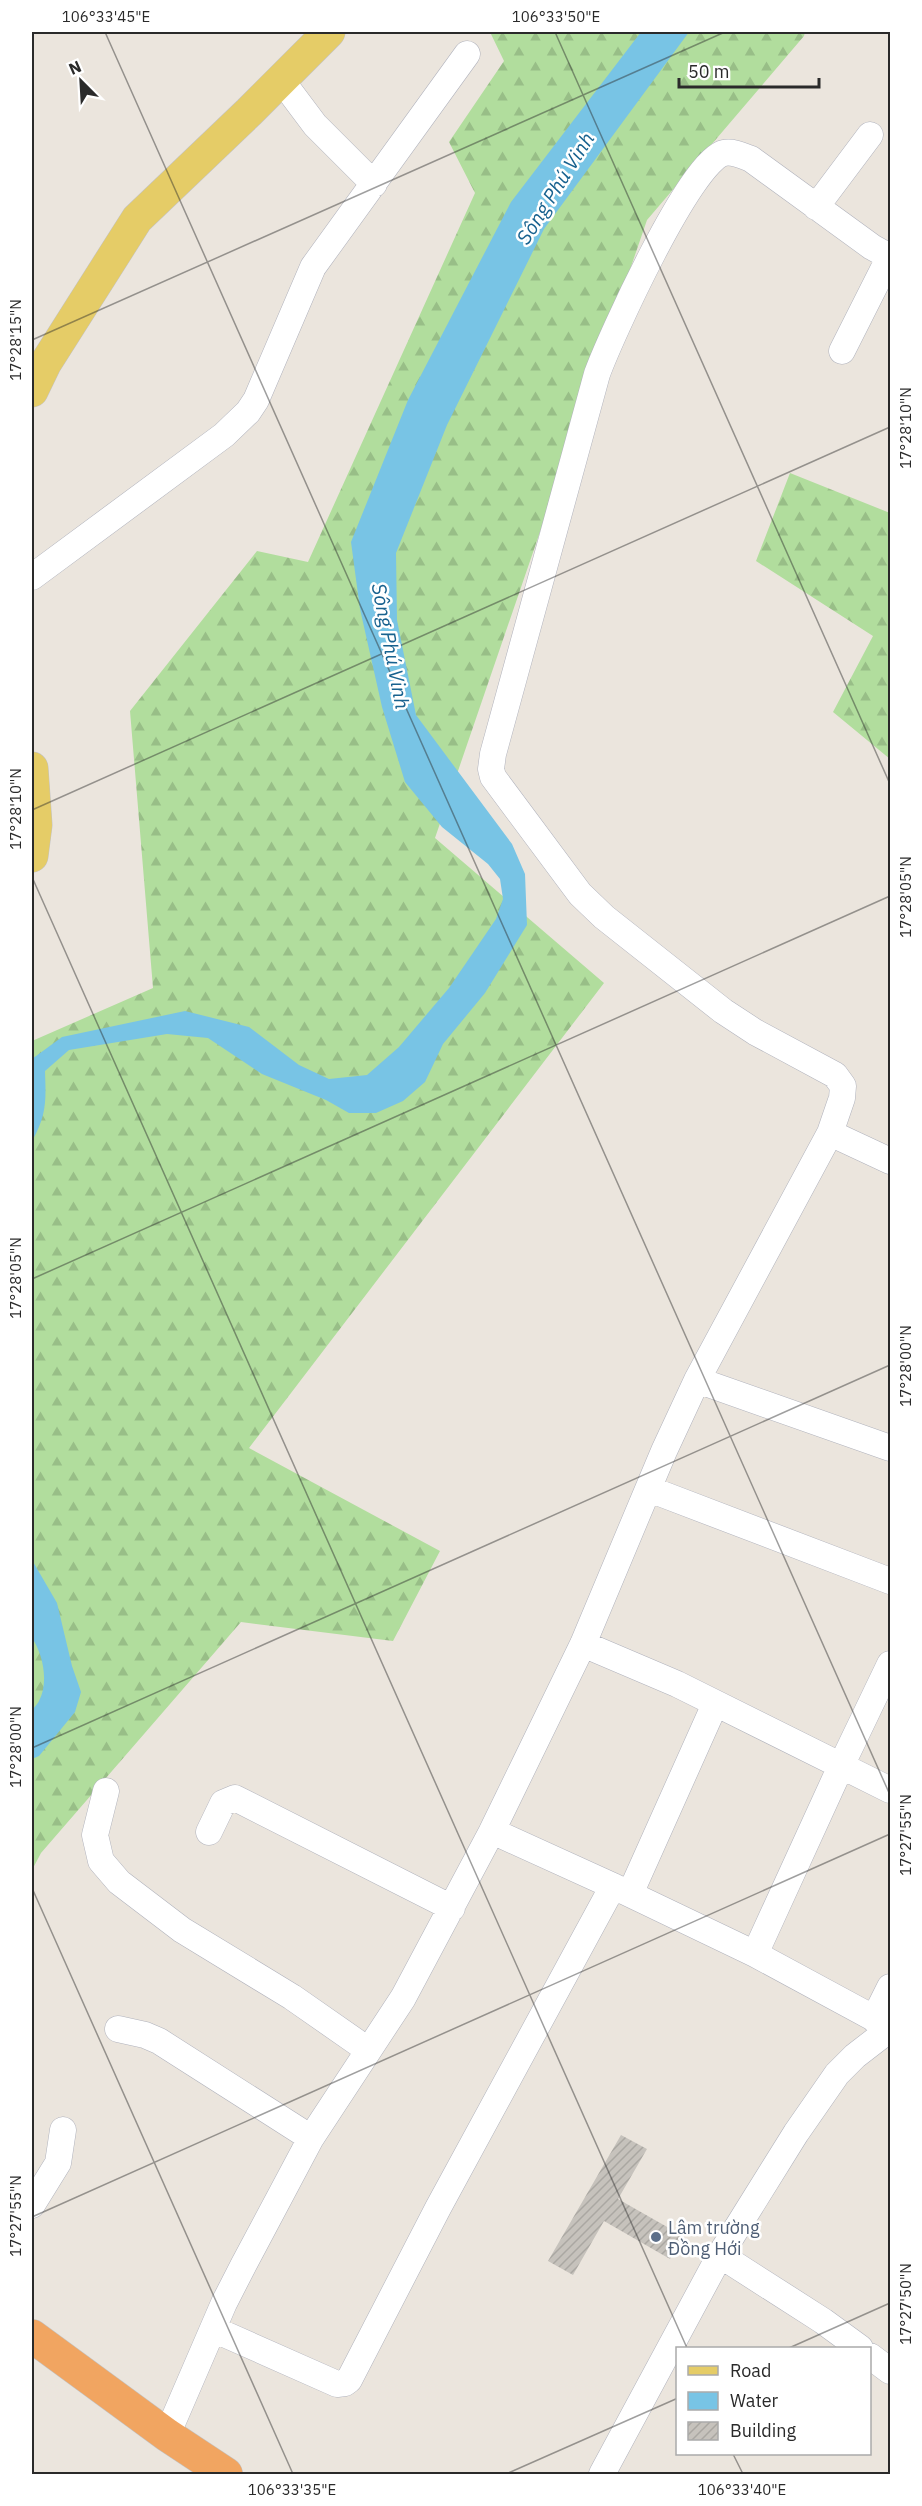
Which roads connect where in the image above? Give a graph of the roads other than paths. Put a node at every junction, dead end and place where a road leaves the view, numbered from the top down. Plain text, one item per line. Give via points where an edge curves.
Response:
1 (329, 32) edge
2 (467, 54) dead end
3 (282, 81) junction
4 (870, 135) dead end
5 (375, 183) junction
6 (816, 207) junction
7 (890, 257) edge
8 (842, 351) dead end
9 (36, 369) edge
10 (32, 576) edge
11 (32, 768) edge
12 (32, 856) edge
13 (830, 1133) junction
14 (891, 1161) edge
15 (697, 1380) junction
16 (891, 1448) edge
17 (649, 1489) junction
18 (891, 1581) edge
19 (583, 1644) junction
20 (891, 1664) edge
21 (716, 1704) junction
22 (841, 1767) junction
23 (891, 1790) edge
24 (106, 1791) dead end
25 (492, 1831) junction
26 (209, 1832) dead end
27 (622, 1890) junction
28 (452, 1908) junction
29 (755, 1954) junction
30 (891, 1987) edge
31 (885, 2025) edge
32 (117, 2029) dead end
33 (368, 2050) junction
34 (63, 2130) dead end
35 (312, 2138) junction
36 (32, 2205) edge
37 (720, 2255) junction
38 (213, 2330) junction
39 (32, 2336) edge
40 (857, 2347) edge
41 (871, 2357) edge
42 (891, 2371) edge
43 (167, 2435) junction
44 (212, 2470) edge
45 (602, 2475) edge

1 - 3 main road
2 - 5 street
3 - 5 street via 315,125
3 - 9 main road via 146,208
4 - 6 street
5 - 10 street via 307,276 263,387 248,412 224,435
6 - 7 street
6 - 13 street via 751,159 724,153 699,176 671,222 611,337 597,374 491,769 580,894 604,917 723,1011 835,1076 843,1086 842,1098
7 - 8 street
11 - 12 main road via 36,825
13 - 14 street
13 - 15 street
15 - 16 street
15 - 17 street
17 - 18 street
17 - 19 street
19 - 21 street
19 - 25 street
20 - 22 street
21 - 22 street
21 - 27 street
22 - 23 street
22 - 29 street
24 - 33 street via 95,1835 101,1861 112,1875 182,1930 292,1997
25 - 27 street
25 - 28 street
26 - 28 street via 224,1803 236,1797
27 - 29 street
27 - 38 street via 438,2208 350,2380 337,2384
28 - 33 street via 403,1998
29 - 31 street
30 - 31 street
31 - 37 street via 837,2074
32 - 35 street via 159,2042
33 - 35 street
34 - 36 street via 58,2163
35 - 38 street
37 - 40 street
37 - 45 street
38 - 43 street
39 - 43 highway
41 - 42 street
43 - 44 highway

